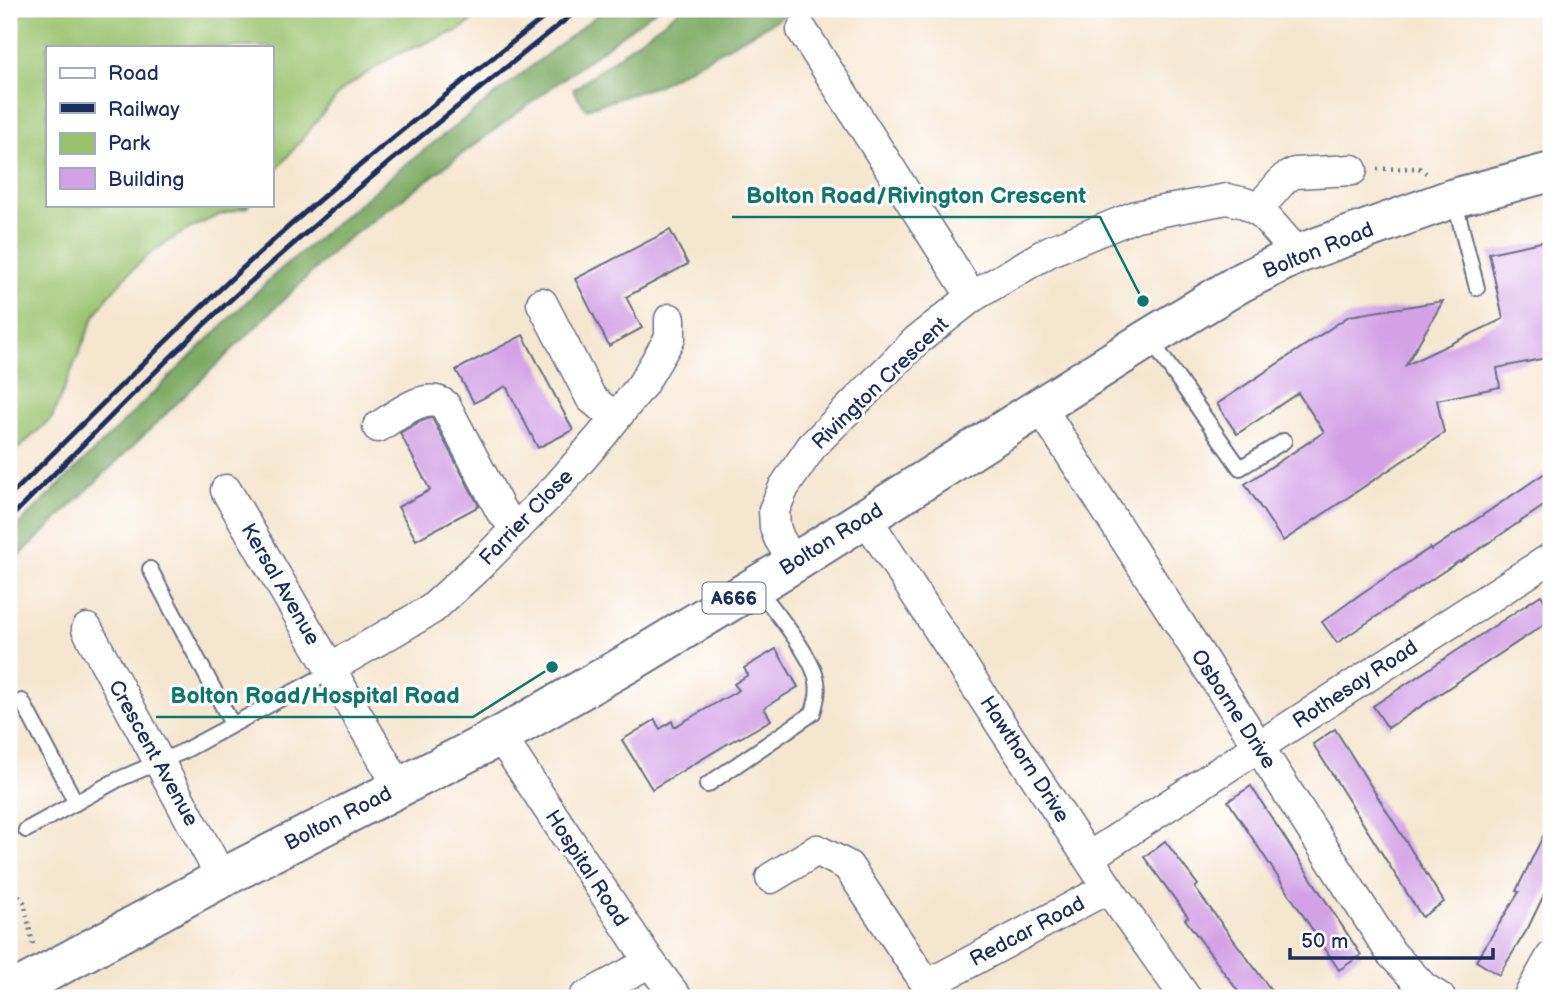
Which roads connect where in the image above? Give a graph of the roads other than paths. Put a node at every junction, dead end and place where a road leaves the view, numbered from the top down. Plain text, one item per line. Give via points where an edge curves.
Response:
1 (802, 30) dead end
2 (1352, 170) road end
3 (1551, 172) edge
4 (1454, 198) junction
5 (1257, 210) junction
6 (1298, 254) junction
7 (1476, 288) dead end
8 (972, 297) junction
9 (542, 303) dead end
10 (670, 319) dead end
11 (1149, 338) junction
12 (1041, 408) junction
13 (615, 418) junction
14 (378, 427) dead end
15 (1283, 441) dead end
16 (226, 490) dead end
17 (866, 518) junction
18 (517, 528) junction
19 (1551, 558) edge
20 (794, 563) junction
21 (150, 569) dead end
22 (756, 585) junction
23 (86, 629) dead end
24 (331, 669) junction
25 (22, 701) dead end
26 (232, 724) junction
27 (500, 736) junction
28 (1258, 747) junction
29 (159, 762) junction
30 (707, 785) dead end
31 (399, 787) junction
32 (76, 803) junction
33 (26, 830) dead end
34 (1089, 857) junction
35 (771, 877) dead end
36 (222, 878) junction
37 (1108, 888) junction
38 (1551, 957) edge
39 (650, 962) junction
40 (24, 985) edge
41 (584, 998) edge
42 (677, 998) edge
43 (1186, 998) edge
44 (1440, 998) edge
45 (1528, 998) edge

1 - 8 street
2 - 5 street via 1295,173 1284,178
3 - 4 main road, Bolton Road / A666
4 - 6 main road, Bolton Road / A666
4 - 7 lane
5 - 6 street, Rivington Crescent
5 - 8 street, Rivington Crescent via 1227,199 1136,216 1050,251
6 - 11 main road, Bolton Road / A666
8 - 20 street, Rivington Crescent via 916,341 812,446 784,487 774,510 775,527
9 - 13 street via 591,398
10 - 13 street, Farrier Close via 670,338
11 - 12 main road, Bolton Road / A666
11 - 15 lane via 1240,468
12 - 17 main road, Bolton Road / A666
12 - 28 street, Osborne Drive
13 - 18 street, Farrier Close
14 - 18 street via 421,401 431,399 445,405 501,511
16 - 24 street, Kersal Avenue
17 - 20 main road, Bolton Road / A666
17 - 34 street, Hawthorn Drive
18 - 24 street, Farrier Close via 432,609
19 - 28 street, Rothesay Road
20 - 22 main road, Bolton Road / A666
21 - 26 lane
22 - 27 main road, Bolton Road / A666
22 - 30 lane via 812,663 818,695 813,713
23 - 29 street, Crescent Avenue
24 - 26 lane
24 - 31 street, Kersal Avenue
25 - 32 lane
26 - 29 lane
27 - 31 main road, Bolton Road / A666
27 - 39 street, Hospital Road
28 - 34 street, Rothesay Road
28 - 44 street, Osborne Drive via 1391,953
29 - 32 lane
29 - 36 street, Crescent Avenue
31 - 36 main road, Bolton Road / A666
32 - 33 lane
34 - 37 street, Hawthorn Drive
35 - 37 street, Redcar Road via 817,850 848,866 927,985
36 - 40 main road, Bolton Road / A666
37 - 43 street, Hawthorn Drive
38 - 45 street
39 - 41 street
39 - 42 street, Hospital Road

